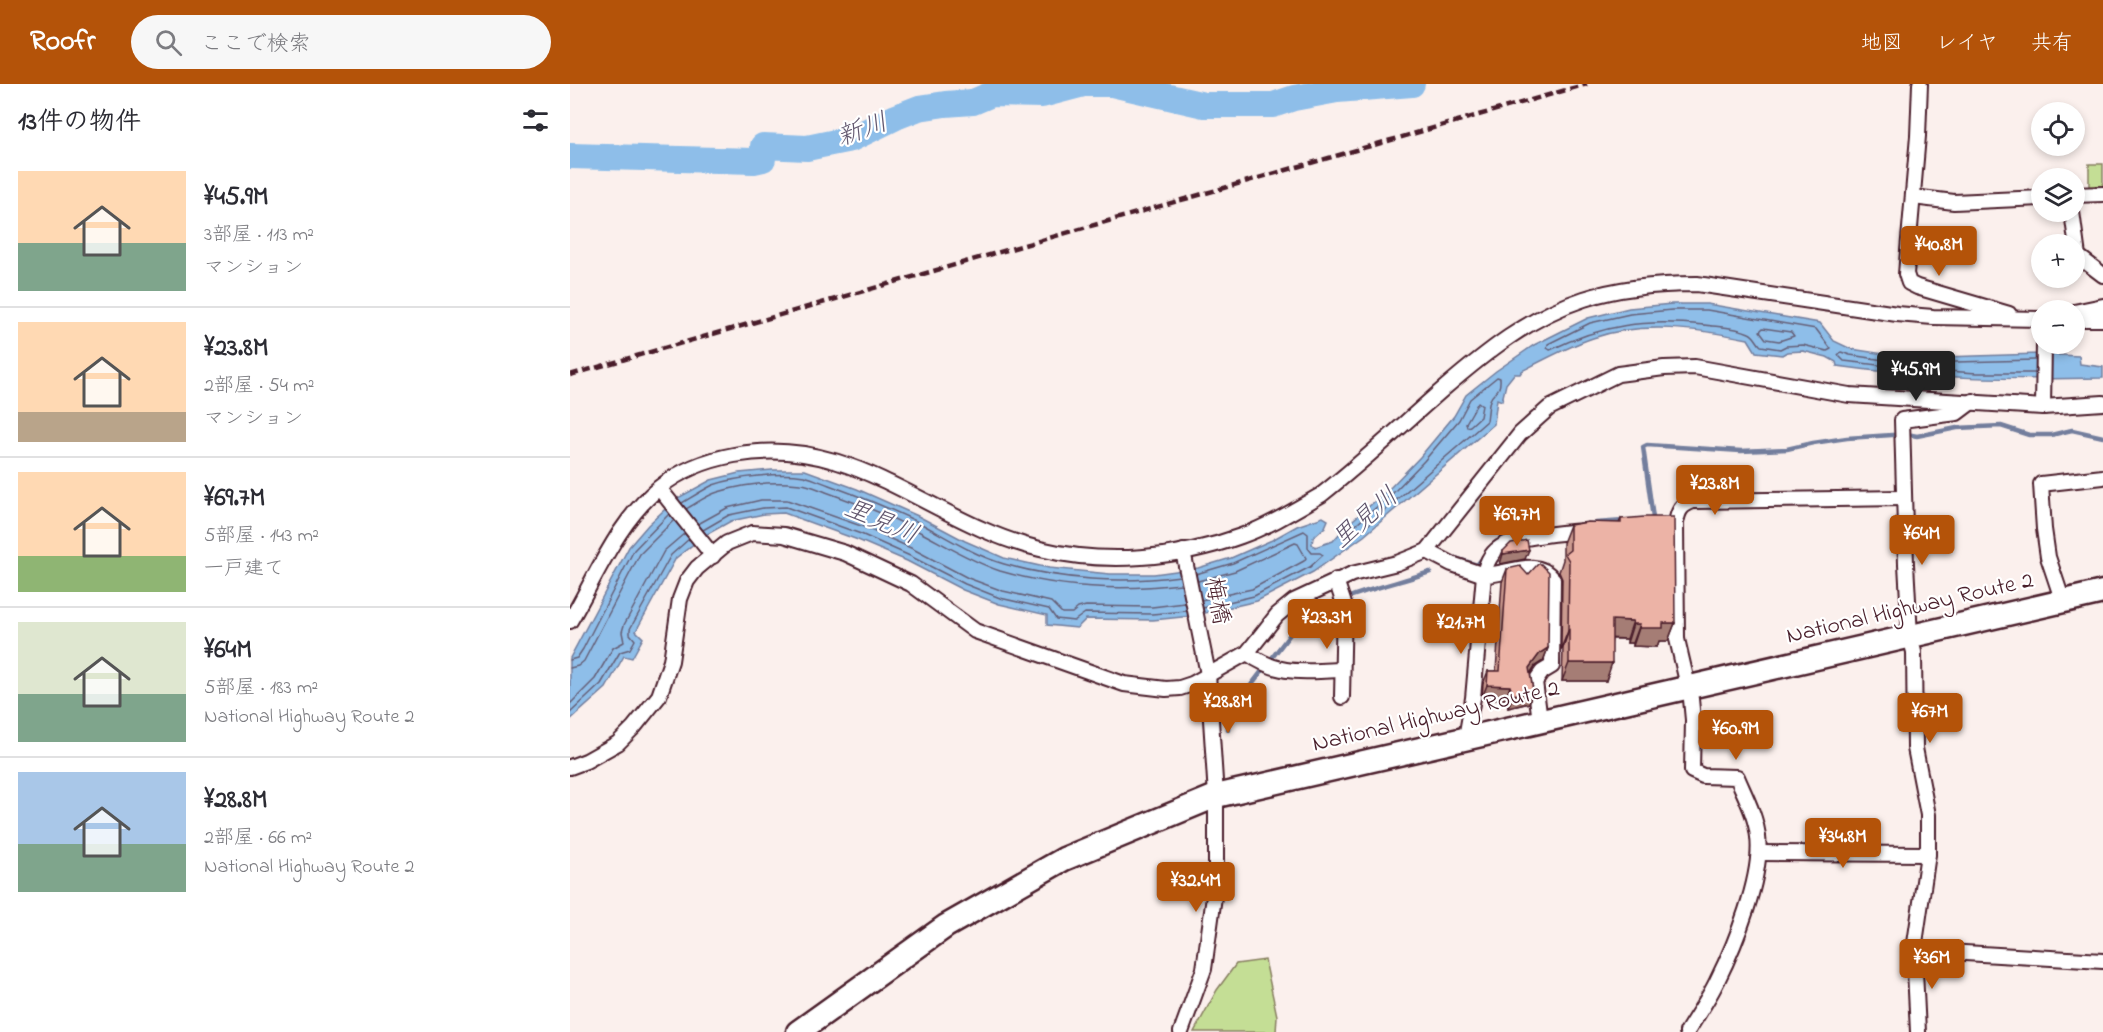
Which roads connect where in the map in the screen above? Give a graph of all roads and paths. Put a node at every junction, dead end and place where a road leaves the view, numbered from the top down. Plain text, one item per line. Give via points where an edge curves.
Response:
1 (1920, 84) edge
2 (2103, 194) edge
3 (2085, 195) edge
4 (1913, 197) junction
5 (2031, 198) edge
6 (2073, 222) edge
7 (2103, 275) edge
8 (2103, 306) edge
9 (2085, 310) edge
10 (2022, 319) junction
11 (2031, 319) edge
12 (2085, 319) edge
13 (2103, 319) edge
14 (2044, 354) edge
15 (1973, 401) junction
16 (2043, 402) junction
17 (2103, 403) edge
18 (2103, 477) edge
19 (661, 490) junction
20 (1903, 498) junction
21 (1598, 529) edge
22 (1427, 551) junction
23 (710, 552) junction
24 (1184, 553) junction
25 (1484, 575) junction
26 (1336, 580) junction
27 (2103, 592) edge
28 (2062, 602) junction
29 (570, 621) edge
30 (1910, 636) junction
31 (1247, 653) junction
32 (1206, 667) junction
33 (1342, 670) junction
34 (1690, 686) junction
35 (1342, 697) dead end
36 (1540, 721) junction
37 (1466, 738) junction
38 (570, 766) edge
39 (1216, 796) junction
40 (1759, 853) junction
41 (1928, 854) junction
42 (1914, 950) junction
43 (2103, 961) edge
44 (798, 1032) edge
45 (1181, 1032) edge
46 (1687, 1032) edge
47 (1918, 1032) edge

1 - 4 street
2 - 3 street
4 - 5 street via 1954,202
4 - 10 street via 1906,274 1909,283
6 - 7 street via 2078,256
8 - 9 street
10 - 11 street
10 - 24 street via 1897,314 1697,284 1637,287 1601,295 1554,311 1492,347 1322,495 1241,536
12 - 13 street
14 - 16 street
15 - 16 street
15 - 20 street via 1957,413 1902,420
15 - 22 street via 1849,395 1695,367 1618,374 1549,408 1520,434
16 - 17 street
18 - 28 street via 2041,484 2048,557
19 - 23 street
19 - 24 street via 675,476 721,458 796,452 845,463 979,528 1040,550 1100,558
19 - 29 street via 630,517 616,536
20 - 30 street
20 - 34 street via 1685,504 1670,523 1678,582 1677,639
21 - 25 street via 1504,545 1486,562
22 - 25 street
22 - 26 street
23 - 32 street via 752,533 784,535 845,553 911,584 975,631 1124,684 1180,688 1192,684
23 - 38 street via 683,590 671,661 659,696 618,743
24 - 32 street, 梅橋
25 - 36 street via 1525,567 1548,572 1553,579 1552,666 1535,682
25 - 37 street
26 - 31 street via 1294,601 1277,615
26 - 33 street via 1343,600
27 - 28 highway, National Highway Route 2
28 - 30 highway, National Highway Route 2
30 - 34 highway, National Highway Route 2
30 - 41 street via 1914,652 1915,748 1928,815
31 - 32 street
31 - 33 street via 1286,671
32 - 39 street, 梅橋
33 - 35 street
34 - 36 highway, National Highway Route 2
34 - 40 street via 1694,720 1692,771 1703,776 1737,777 1756,826
36 - 37 highway, National Highway Route 2
37 - 39 highway, National Highway Route 2
39 - 44 highway, National Highway Route 2 via 1064,859 946,926
39 - 45 street, 梅橋 via 1216,882 1204,969
40 - 41 street
40 - 46 street via 1745,914 1717,981
41 - 42 street
42 - 43 street
42 - 47 street

